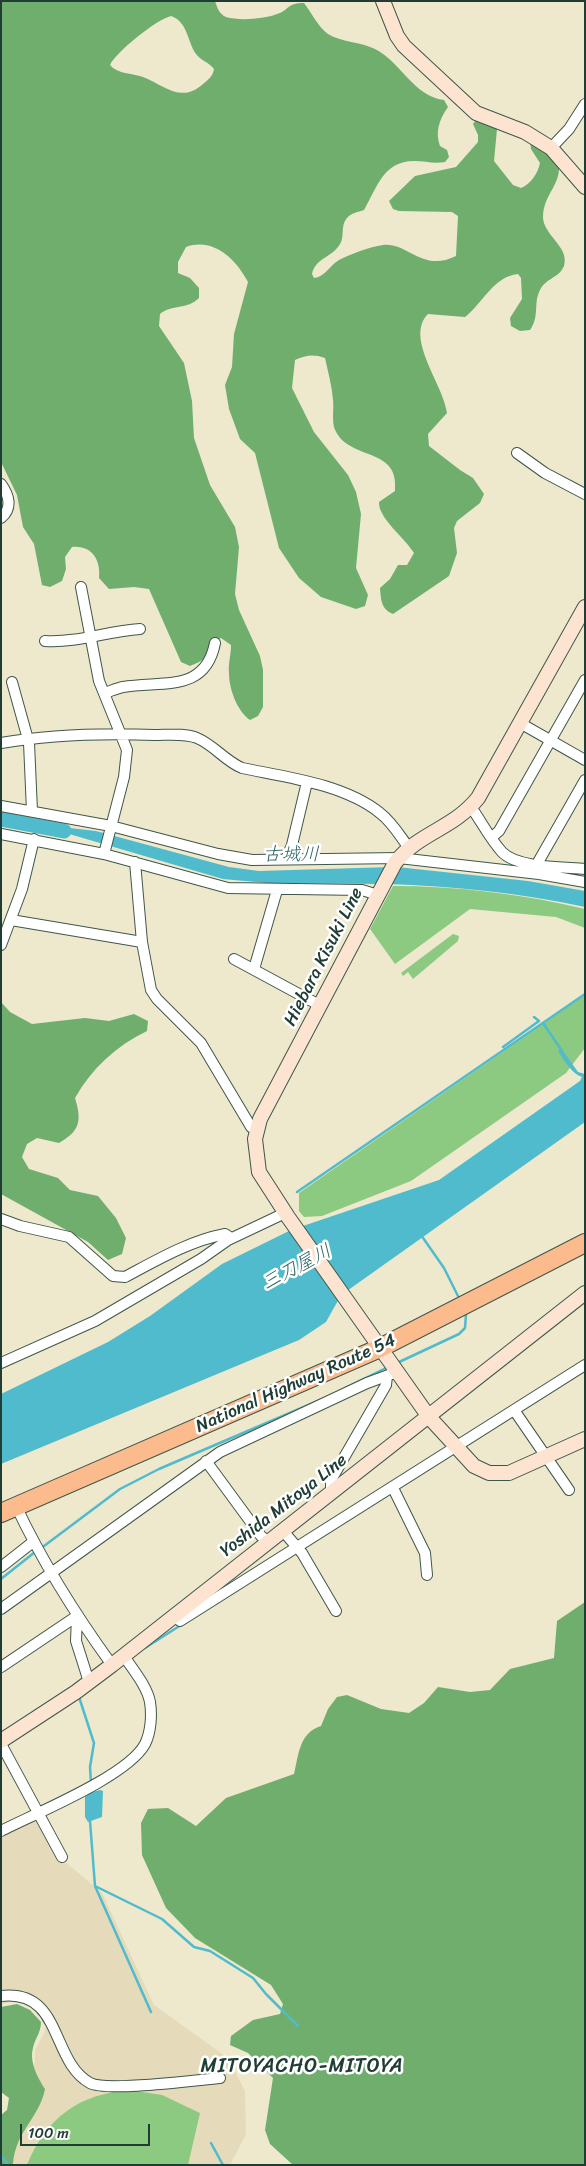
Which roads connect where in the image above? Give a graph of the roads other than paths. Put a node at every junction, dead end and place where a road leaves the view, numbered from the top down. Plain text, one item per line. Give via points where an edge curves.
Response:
1 (383, 1) edge
2 (585, 104) edge
3 (551, 148) junction
4 (585, 188) edge
5 (517, 453) dead end
6 (1, 484) edge
7 (585, 494) edge
8 (1, 518) edge
9 (81, 587) dead end
10 (584, 610) edge
11 (140, 629) dead end
12 (90, 638) junction
13 (45, 641) dead end
14 (215, 643) dead end
15 (585, 680) edge
16 (12, 682) dead end
17 (105, 693) junction
18 (520, 723) junction
19 (121, 733) junction
20 (28, 739) junction
21 (551, 740) junction
22 (1, 743) edge
23 (585, 760) edge
24 (585, 780) edge
25 (307, 782) junction
26 (1, 806) edge
27 (471, 807) junction
28 (32, 811) junction
29 (110, 828) junction
30 (1, 834) edge
31 (492, 837) junction
32 (34, 840) junction
33 (409, 848) junction
34 (104, 853) junction
35 (286, 860) junction
36 (397, 861) junction
37 (135, 862) junction
38 (538, 864) junction
39 (585, 869) edge
40 (585, 882) edge
41 (278, 890) junction
42 (380, 892) junction
43 (11, 920) junction
44 (142, 942) junction
45 (1, 946) edge
46 (234, 959) dead end
47 (254, 969) junction
48 (321, 1006) junction
49 (256, 1130) junction
50 (286, 1215) junction
51 (1, 1219) edge
52 (231, 1238) junction
53 (585, 1243) edge
54 (585, 1293) edge
55 (387, 1360) junction
56 (1, 1363) edge
57 (585, 1365) edge
58 (514, 1410) junction
59 (429, 1416) junction
60 (585, 1439) edge
61 (459, 1449) junction
62 (546, 1458) junction
63 (206, 1462) junction
64 (393, 1488) junction
65 (569, 1490) dead end
66 (331, 1492) junction
67 (9, 1509) edge
68 (283, 1531) junction
69 (268, 1542) junction
70 (36, 1547) junction
71 (297, 1548) junction
72 (1, 1567) edge
73 (51, 1572) junction
74 (427, 1575) dead end
75 (1, 1609) edge
76 (336, 1611) dead end
77 (176, 1614) junction
78 (77, 1616) junction
79 (124, 1656) junction
80 (112, 1665) junction
81 (1, 1667) edge
82 (89, 1682) junction
83 (1, 1742) edge
84 (38, 1812) junction
85 (1, 1831) edge
86 (62, 1857) dead end
87 (1, 1996) edge
88 (220, 2078) dead end

1 - 3 main road via 404,46 476,113 525,132
2 - 3 street
3 - 4 main road
5 - 7 street via 545,474
6 - 8 street via 9,501 7,512
9 - 12 street
10 - 18 main road, Hiebara Kisuki Line
11 - 12 street via 101,633
12 - 13 street
12 - 17 street via 95,666
14 - 17 street via 211,660 196,675 171,684 124,687
15 - 21 street
16 - 20 street
17 - 19 street
18 - 21 street
18 - 27 main road, Hiebara Kisuki Line
19 - 20 street via 96,732
19 - 25 street via 198,738 235,765
19 - 29 street via 127,750 124,777
20 - 22 street
20 - 28 street
21 - 23 street
21 - 31 street via 500,831
24 - 38 street
25 - 33 street via 336,790 379,812
25 - 35 street
26 - 28 street
27 - 31 street
27 - 33 main road, Hiebara Kisuki Line via 457,820
28 - 29 street
29 - 34 street
29 - 35 street via 218,854 252,860
30 - 32 street
31 - 38 street via 503,853
32 - 34 street
32 - 43 street
33 - 36 main road, Hiebara Kisuki Line
34 - 37 street
35 - 36 street
36 - 40 street via 539,874
36 - 42 main road, Hiebara Kisuki Line
37 - 41 street via 228,888
37 - 44 street
38 - 39 street
41 - 42 street
41 - 47 street
42 - 48 main road, Hiebara Kisuki Line
43 - 44 street
43 - 45 street
44 - 49 street via 151,990 157,1000 201,1043 251,1127
46 - 47 street
47 - 48 street
48 - 49 main road, Hiebara Kisuki Line
49 - 50 main road, Hiebara Kisuki Line via 259,1172
50 - 52 street
50 - 55 main road, Hiebara Kisuki Line
51 - 52 street via 69,1237 113,1276 120,1277 196,1242 225,1234
52 - 56 street via 124,1305
53 - 55 highway, National Highway Route 54
54 - 59 main road, Yoshida Mitoya Line
55 - 59 main road, Hiebara Kisuki Line
55 - 63 street
55 - 66 street via 386,1385 331,1480
55 - 67 highway, National Highway Route 54
57 - 58 street
58 - 61 street
58 - 62 street
59 - 61 main road, Hiebara Kisuki Line
59 - 66 main road, Yoshida Mitoya Line
60 - 62 main road, Hiebara Kisuki Line
61 - 62 main road, Hiebara Kisuki Line via 474,1466 498,1474
61 - 64 street
62 - 65 street
63 - 69 street
63 - 73 street
64 - 71 street
64 - 74 street via 426,1553
66 - 68 main road, Yoshida Mitoya Line
67 - 70 street
68 - 69 main road, Yoshida Mitoya Line
68 - 71 street
69 - 77 main road, Yoshida Mitoya Line
70 - 72 street
70 - 73 street
71 - 76 street
71 - 77 street via 180,1622
73 - 75 street
73 - 78 street
77 - 79 main road, Yoshida Mitoya Line
78 - 80 street
78 - 81 street
78 - 82 street via 76,1641
79 - 80 main road, Yoshida Mitoya Line
79 - 84 street via 150,1702 146,1743 111,1775
80 - 82 main road, Yoshida Mitoya Line
82 - 83 main road, Yoshida Mitoya Line
83 - 84 street
84 - 85 street
84 - 86 street
87 - 88 street via 23,1996 40,2007 52,2023 72,2064 90,2083 134,2086

